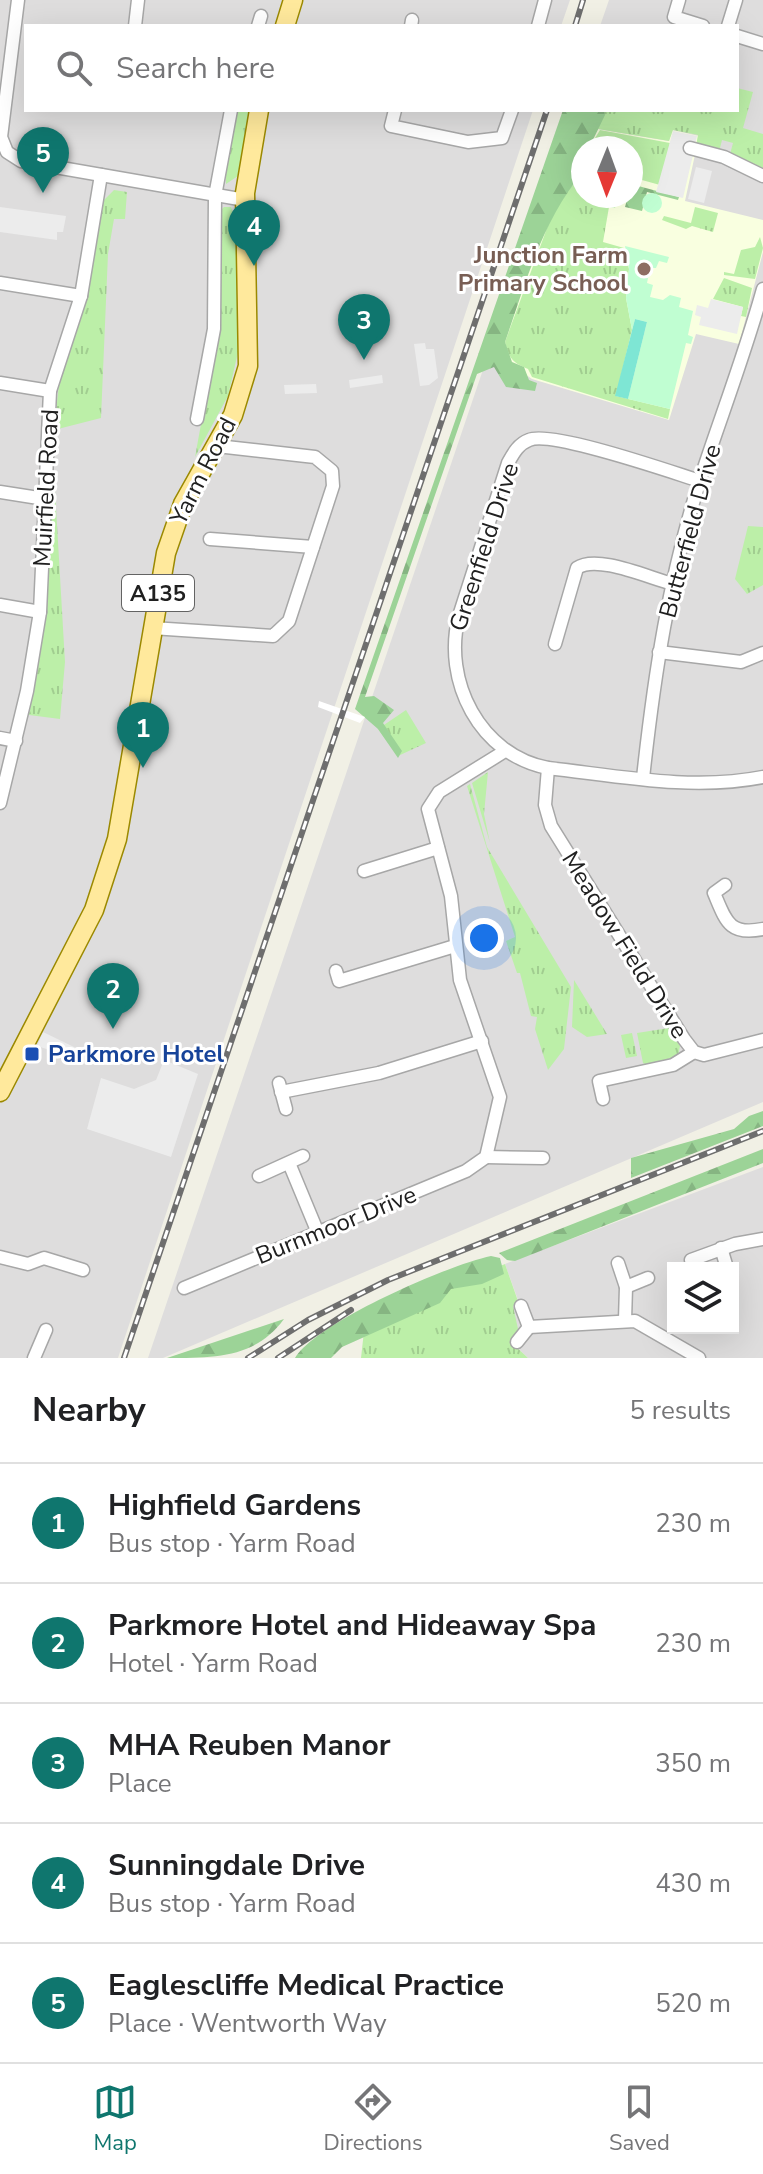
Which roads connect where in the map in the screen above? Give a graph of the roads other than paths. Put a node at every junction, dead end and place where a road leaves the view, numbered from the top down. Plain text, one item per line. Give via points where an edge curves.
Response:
1 (18, 0) edge
2 (138, 0) edge
3 (293, 0) edge
4 (545, 0) edge
5 (679, 0) edge
6 (736, 0) edge
7 (135, 24) edge
8 (286, 24) edge
9 (539, 24) edge
10 (697, 24) edge
11 (729, 24) edge
12 (739, 37) edge
13 (20, 39) edge
14 (763, 44) edge
15 (2, 98) edge
16 (231, 112) edge
17 (259, 112) edge
18 (394, 112) edge
19 (511, 112) edge
20 (690, 148) dead end
21 (101, 175) junction
22 (763, 176) edge
23 (215, 196) junction
24 (245, 200) junction
25 (0, 283) edge
26 (763, 289) edge
27 (81, 296) junction
28 (759, 316) edge
29 (0, 383) edge
30 (50, 391) junction
31 (197, 419) dead end
32 (217, 446) junction
33 (700, 481) junction
34 (0, 492) edge
35 (45, 499) junction
36 (210, 539) dead end
37 (313, 547) junction
38 (673, 584) junction
39 (0, 605) edge
40 (40, 612) junction
41 (152, 628) junction
42 (555, 645) dead end
43 (659, 652) junction
44 (763, 653) edge
45 (0, 738) edge
46 (16, 741) junction
47 (505, 751) junction
48 (548, 768) junction
49 (763, 777) edge
50 (643, 778) junction
51 (0, 803) edge
52 (438, 848) junction
53 (364, 871) dead end
54 (725, 885) dead end
55 (763, 929) edge
56 (455, 946) junction
57 (335, 979) dead end
58 (763, 1040) edge
59 (482, 1041) junction
60 (694, 1052) junction
61 (6, 1066) edge
62 (0, 1092) edge
63 (603, 1099) dead end
64 (286, 1109) dead end
65 (303, 1156) dead end
66 (486, 1157) junction
67 (543, 1158) dead end
68 (289, 1163) junction
69 (259, 1176) dead end
70 (318, 1233) junction
71 (763, 1239) edge
72 (721, 1248) junction
73 (0, 1257) edge
74 (691, 1260) dead end
75 (725, 1262) edge
76 (618, 1263) dead end
77 (83, 1270) dead end
78 (648, 1278) dead end
79 (626, 1287) junction
80 (184, 1288) dead end
81 (521, 1306) dead end
82 (625, 1320) junction
83 (529, 1327) junction
84 (46, 1330) dead end
85 (517, 1342) dead end
86 (34, 1358) edge
87 (699, 1358) edge

1 - 13 street
2 - 7 street
3 - 8 main road
4 - 9 street
5 - 10 street via 674,17
6 - 11 street
12 - 14 street
13 - 15 street
15 - 21 street via 1,137 11,156
16 - 23 street
17 - 24 main road, Yarm Road / A135
18 - 19 street via 391,126 474,143 502,138
20 - 22 street via 726,150
21 - 23 street
21 - 27 street, Muirfield Road
23 - 24 street
23 - 31 street via 214,329
24 - 32 main road, Yarm Road / A135 via 249,358 240,395
25 - 27 street
26 - 28 street, Butterfield Drive
27 - 30 street, Muirfield Road
28 - 33 street, Butterfield Drive
29 - 30 street
30 - 35 street, Muirfield Road
32 - 37 street via 306,455 326,463 333,486
32 - 41 main road, Yarm Road / A135 via 175,523
33 - 38 street, Butterfield Drive
33 - 47 street, Greenfield Drive via 595,449 537,438 517,449 508,463 453,639 455,677 487,734
34 - 35 street
35 - 40 street, Muirfield Road
36 - 37 street
37 - 41 street via 289,621 273,636
38 - 42 street via 584,563 577,568
38 - 43 street, Butterfield Drive
39 - 40 street
40 - 46 street, Muirfield Road
41 - 61 main road, Yarm Road / A135 via 106,883
43 - 44 street via 741,662
43 - 50 street, Butterfield Drive
45 - 46 street
46 - 51 street, Muirfield Road
47 - 48 street, Greenfield Drive
47 - 52 street via 433,798 428,809
48 - 50 street, Greenfield Drive
48 - 60 street, Meadow Field Drive via 545,805 551,826
49 - 50 street, Greenfield Drive via 724,784
52 - 53 street
52 - 56 street via 451,896
54 - 55 street via 714,893 732,928
56 - 57 street
56 - 59 street via 460,980
58 - 60 street, Meadow Field Drive via 713,1055
59 - 64 street via 379,1073 280,1088
59 - 66 street via 500,1097
60 - 63 street via 673,1065 599,1081
61 - 62 main road, Yarm Road / A135
65 - 68 street
66 - 67 street
66 - 70 street, Burnmoor Drive via 466,1171
68 - 69 street
68 - 70 street
70 - 80 street, Burnmoor Drive
71 - 72 street
72 - 74 street
72 - 75 street
73 - 77 street via 28,1264 44,1258
76 - 79 street
78 - 79 street
79 - 82 street
81 - 83 street
82 - 83 street
82 - 87 street via 653,1328
83 - 85 street
84 - 86 street

